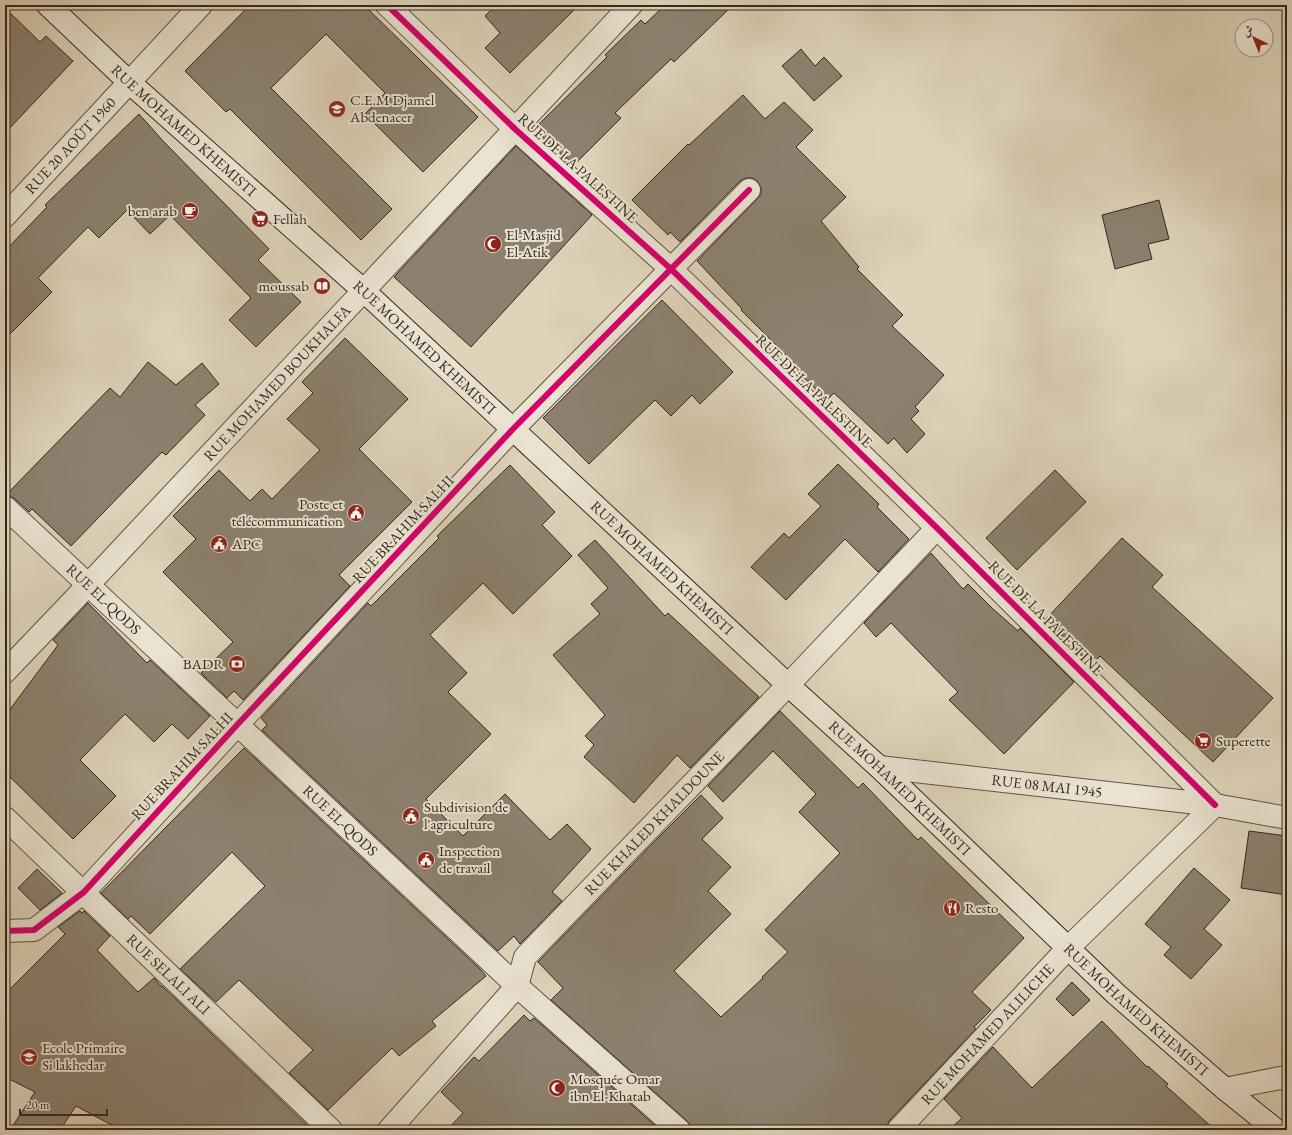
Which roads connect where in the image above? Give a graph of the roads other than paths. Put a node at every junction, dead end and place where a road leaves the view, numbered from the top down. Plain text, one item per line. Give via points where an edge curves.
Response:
1 (48, 5) edge
2 (201, 5) edge
3 (387, 5) edge
4 (631, 5) edge
5 (129, 82) junction
6 (515, 128) junction
7 (749, 190) dead end
8 (5, 216) edge
9 (671, 269) junction
10 (364, 291) junction
11 (512, 430) junction
12 (5, 507) edge
13 (937, 528) junction
14 (88, 586) junction
15 (5, 672) edge
16 (788, 685) junction
17 (237, 725) junction
18 (879, 767) junction
19 (1215, 805) junction
20 (5, 818) edge
21 (1287, 818) edge
22 (84, 892) junction
23 (5, 931) edge
24 (1068, 948) junction
25 (517, 986) junction
26 (1287, 1079) edge
27 (1225, 1089) junction
28 (331, 1130) edge
29 (389, 1130) edge
30 (679, 1130) edge
31 (898, 1130) edge
32 (1276, 1130) edge

1 - 5 street, RUE MOHAMED KHEMISTI
2 - 5 street, RUE 20 AOÛT 1960
3 - 6 street, RUE DE LA PALESTINE
4 - 6 street, RUE MOHAMED BOUKHALFA
5 - 8 street, RUE 20 AOÛT 1960
5 - 10 street, RUE MOHAMED KHEMISTI
6 - 9 street, RUE DE LA PALESTINE
6 - 10 street, RUE MOHAMED BOUKHALFA
7 - 9 street, RUE BRAHIM SALHI
9 - 11 street, RUE BRAHIM SALHI
9 - 13 street, RUE DE LA PALESTINE
10 - 11 street, RUE MOHAMED KHEMISTI
10 - 14 street, RUE MOHAMED BOUKHALFA
11 - 16 street, RUE MOHAMED KHEMISTI
11 - 17 street, RUE BRAHIM SALHI
12 - 14 street, RUE EL-QODS
13 - 16 street, RUE KHALED KHALDOUNE
13 - 19 street, RUE DE LA PALESTINE
14 - 15 street, RUE MOHAMED BOUKHALFA
14 - 17 street, RUE EL-QODS
16 - 18 street, RUE MOHAMED KHEMISTI
16 - 25 street, RUE KHALED KHALDOUNE via 524,957
17 - 22 street, RUE BRAHIM SALHI
17 - 25 street, RUE EL-QODS
18 - 19 street, RUE 08 MAI 1945
18 - 24 street, RUE MOHAMED KHEMISTI
19 - 21 street
19 - 24 street, RUE MOHAMED ALILICHE
20 - 22 street, RUE SELALI ALI
22 - 23 street, RUE BRAHIM SALHI via 34,930
22 - 28 street, RUE SELALI ALI
24 - 27 street, RUE MOHAMED KHEMISTI via 1116,994
24 - 31 street, RUE MOHAMED ALILICHE
25 - 29 street, RUE KHALED KHALDOUNE
25 - 30 street, RUE EL-QODS
26 - 27 street via 1280,1078
27 - 32 street, RUE MOHAMED KHEMISTI

